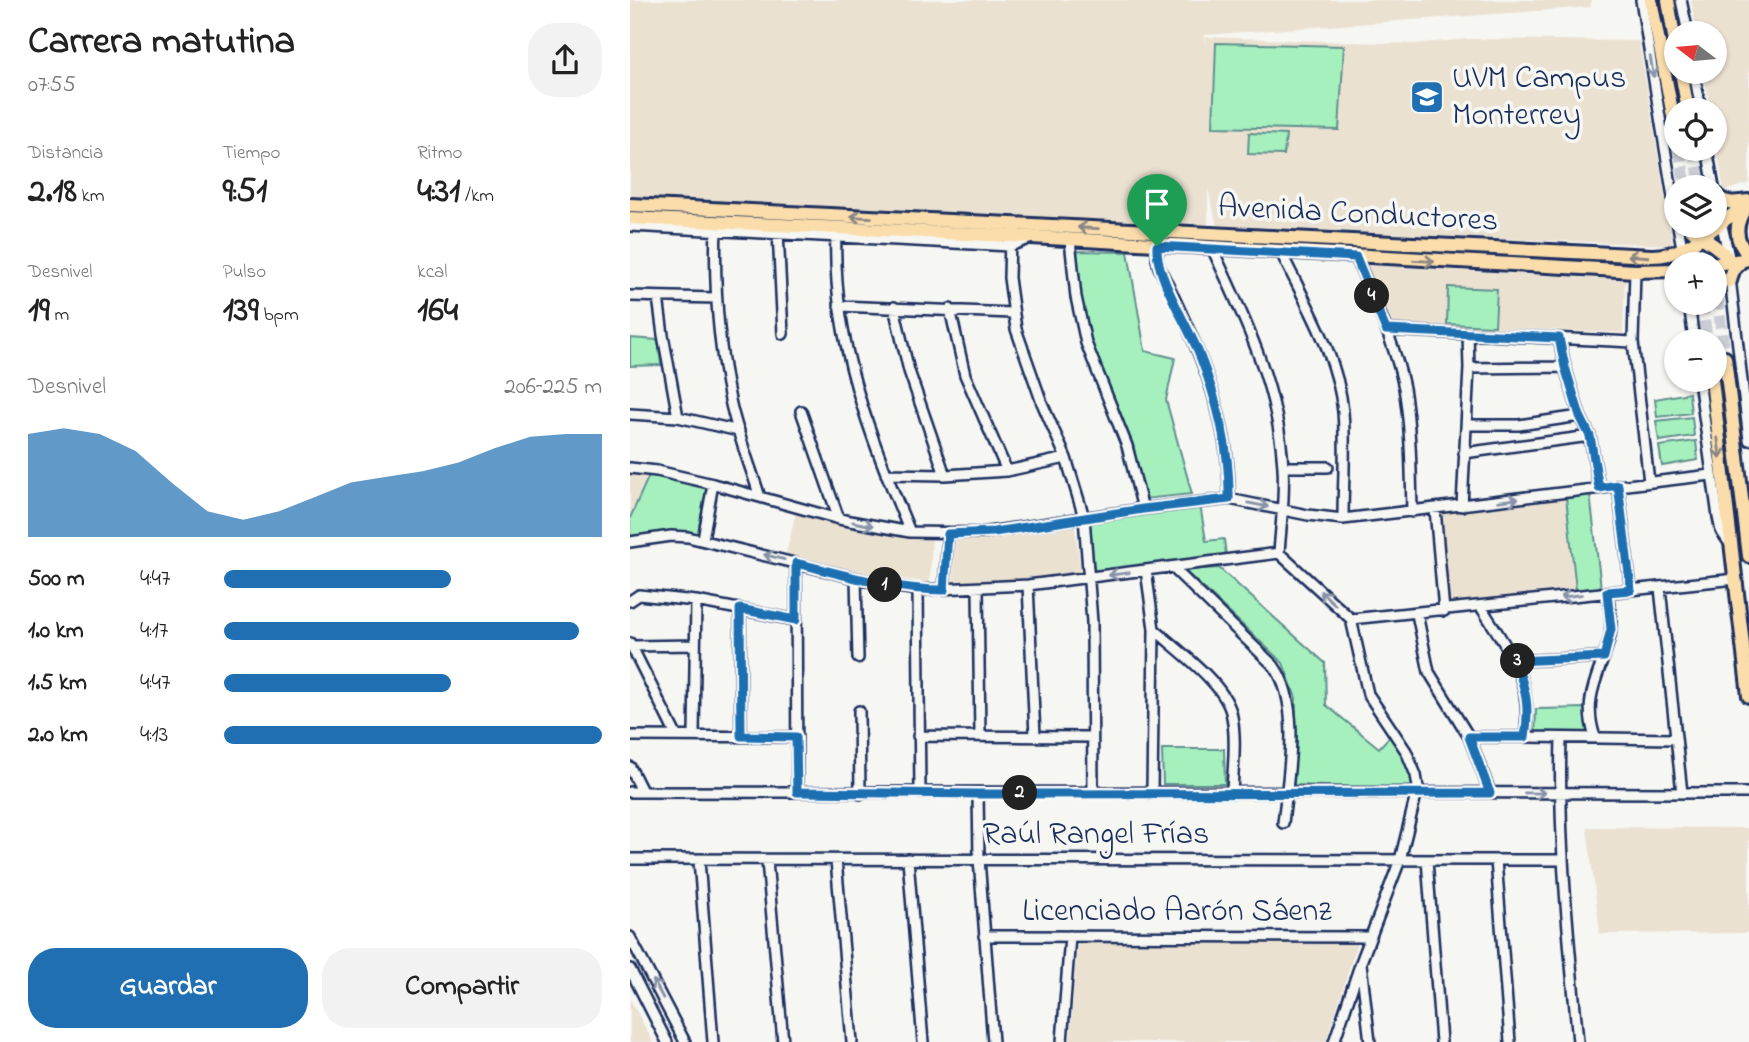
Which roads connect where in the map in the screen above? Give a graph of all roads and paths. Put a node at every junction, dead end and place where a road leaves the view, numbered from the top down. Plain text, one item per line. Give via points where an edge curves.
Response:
1 (1641, 0) edge
2 (1651, 0) edge
3 (1668, 0) edge
4 (1682, 0) edge
5 (1671, 21) edge
6 (1686, 21) edge
7 (1670, 98) edge
8 (1669, 175) edge
9 (1727, 202) edge
10 (1748, 204) edge
11 (630, 205) edge
12 (1727, 210) edge
13 (630, 218) edge
14 (630, 226) edge
15 (716, 226) junction
16 (778, 230) junction
17 (1727, 230) edge
18 (1160, 232) junction
19 (836, 233) junction
20 (1680, 238) edge
21 (1701, 238) edge
22 (1704, 238) edge
23 (1070, 240) junction
24 (1010, 241) junction
25 (1157, 246) junction
26 (1212, 248) junction
27 (1683, 250) junction
28 (1282, 252) junction
29 (1686, 252) edge
30 (1356, 257) junction
31 (1743, 259) edge
32 (1664, 270) edge
33 (1635, 271) junction
34 (1727, 274) edge
35 (1727, 288) edge
36 (630, 296) edge
37 (658, 297) junction
38 (716, 298) junction
39 (839, 306) junction
40 (894, 307) junction
41 (950, 309) junction
42 (1012, 313) junction
43 (1386, 330) junction
44 (783, 334) dead end
45 (1468, 334) junction
46 (1559, 338) junction
47 (1633, 342) junction
48 (1565, 367) junction
49 (1469, 368) junction
50 (1727, 374) tunnel mouth
51 (1701, 392) edge
52 (1713, 392) edge
53 (801, 411) dead end
54 (630, 414) edge
55 (1580, 416) junction
56 (678, 417) junction
57 (1466, 425) junction
58 (1519, 425) junction
59 (739, 431) junction
60 (1590, 436) junction
61 (1749, 440) edge
62 (1520, 444) junction
63 (1464, 453) junction
64 (1066, 458) junction
65 (1283, 467) junction
66 (1328, 467) dead end
67 (630, 468) edge
68 (1007, 471) junction
69 (886, 474) junction
70 (945, 475) junction
71 (1711, 475) junction
72 (1649, 482) junction
73 (713, 484) junction
74 (1618, 485) junction
75 (1599, 488) junction
76 (760, 497) junction
77 (1229, 499) junction
78 (1462, 506) junction
79 (1143, 509) junction
80 (1283, 509) junction
81 (1435, 509) junction
82 (1412, 512) junction
83 (1084, 517) junction
84 (839, 519) junction
85 (1343, 519) junction
86 (910, 532) junction
87 (948, 534) junction
88 (704, 539) junction
89 (630, 542) edge
90 (1731, 546) junction
91 (1279, 553) junction
92 (1749, 556) edge
93 (796, 563) junction
94 (1172, 567) junction
95 (1146, 570) junction
96 (856, 578) junction
97 (1090, 578) junction
98 (1736, 579) junction
99 (1028, 584) junction
100 (1660, 588) junction
101 (978, 589) junction
102 (918, 590) junction
103 (944, 590) junction
104 (1631, 590) junction
105 (1607, 592) junction
106 (630, 601) edge
107 (696, 601) junction
108 (1481, 607) junction
109 (740, 609) junction
110 (1444, 611) junction
111 (1418, 614) junction
112 (1351, 619) junction
113 (796, 620) junction
114 (1154, 629) junction
115 (631, 645) edge
116 (695, 645) junction
117 (1604, 657) junction
118 (858, 658) dead end
119 (1515, 661) junction
120 (1749, 696) edge
121 (859, 711) dead end
122 (676, 735) junction
123 (694, 735) junction
124 (630, 736) edge
125 (741, 736) junction
126 (918, 736) junction
127 (980, 736) junction
128 (1035, 736) junction
129 (796, 737) junction
130 (1092, 737) junction
131 (1469, 737) junction
132 (1525, 737) junction
133 (1595, 737) junction
134 (1561, 738) junction
135 (1676, 739) junction
136 (630, 767) edge
137 (642, 791) junction
138 (630, 792) edge
139 (797, 792) junction
140 (1093, 792) junction
141 (1286, 792) junction
142 (860, 793) junction
143 (920, 793) junction
144 (1152, 793) junction
145 (1232, 793) junction
146 (1418, 793) junction
147 (1490, 793) junction
148 (1682, 793) junction
149 (1749, 793) edge
150 (978, 794) junction
151 (1559, 794) junction
152 (1283, 822) dead end
153 (630, 859) edge
154 (908, 859) junction
155 (979, 859) junction
156 (699, 860) junction
157 (836, 860) junction
158 (1401, 860) junction
159 (1427, 860) junction
160 (1496, 860) junction
161 (1563, 860) junction
162 (767, 861) junction
163 (984, 936) junction
164 (1070, 936) junction
165 (630, 937) edge
166 (1370, 937) junction
167 (1361, 962) junction
168 (630, 969) edge
169 (667, 1042) edge
170 (685, 1042) edge
171 (712, 1042) edge
172 (783, 1042) edge
173 (852, 1042) edge
174 (923, 1042) edge
175 (993, 1042) edge
176 (1062, 1042) edge
177 (1334, 1042) edge
178 (1370, 1042) edge
179 (1441, 1042) edge
180 (1510, 1042) edge
181 (1578, 1042) edge

1 -> 8 street
2 - 7 main road
3 - 5 main road
4 - 6 street
9 - 10 main road
10 - 12 main road, Avenida Conductores
10 - 31 main road via 1738,220
18 -> 11 main road, Avenida Conductores
13 - 15 main road, Avenida Conductores
14 - 15 street
15 - 16 main road, Avenida Conductores
15 - 38 street
16 - 19 main road, Avenida Conductores
16 - 44 street
17 - 31 street
18 - 25 street
27 -> 18 main road, Avenida Conductores via 1652,256
19 - 24 main road, Avenida Conductores
19 - 39 street
20 - 27 street
21 - 27 main road, Avenida Conductores
22 - 31 main road
23 - 24 main road, Avenida Conductores via 1031,237
23 - 25 main road, Avenida Conductores
23 - 79 street via 1086,342 1127,446
24 - 42 street
25 - 26 main road, Avenida Conductores
25 - 77 street via 1159,267 1211,388 1226,451
26 - 28 main road, Avenida Conductores
26 - 65 street via 1251,330 1266,375
27 - 29 main road
28 - 30 main road, Avenida Conductores
28 - 85 street via 1329,354 1337,382 1343,411
30 -> 33 main road, Avenida Conductores
30 - 43 street
31 - 34 main road
32 - 33 main road, Avenida Conductores
33 - 47 street
35 - 61 street
36 - 37 street
37 - 38 street
37 - 56 street
38 - 59 street via 726,381
39 - 40 street
39 - 69 street via 859,400
40 - 41 street
40 - 70 street via 909,371
41 - 42 street
41 - 68 street via 965,375
42 - 64 street
43 - 45 street
43 - 82 street via 1404,388
45 - 46 street
45 - 49 street
46 - 47 street
46 - 48 street
47 - 72 street
48 - 49 street
48 - 55 street
49 - 57 street
50 - 92 main road
51 - 71 street
52 -> 90 main road
53 - 84 street
54 - 56 street
55 - 58 street
55 - 60 street
56 - 59 street
57 - 58 street
57 - 63 street
58 - 62 street
59 - 76 street
60 - 62 street
60 - 75 street
62 - 63 street
63 - 78 street
64 - 68 street
64 - 83 street
65 - 66 street
65 - 80 street
67 - 73 street
68 - 70 street
69 - 70 street
69 - 86 street
71 - 72 street
71 - 90 street via 1721,531
72 - 74 street
73 - 76 street
73 - 88 street
74 - 75 street
74 - 104 street
78 -> 75 street
76 - 84 street
77 - 79 street
77 -> 80 street
78 - 81 street
79 - 83 street
80 - 85 street
80 - 91 street
81 - 82 street
81 - 110 street
82 - 85 street
83 - 87 street via 994,532
83 - 97 street
84 -> 86 street
86 - 87 street
87 - 103 street
88 - 89 street via 671,536
93 -> 88 street
90 - 98 main road
91 - 94 street
112 -> 91 street
93 - 96 street
93 - 113 street
94 - 95 street
94 - 141 street via 1275,666 1283,680 1289,700
95 -> 97 street
95 - 114 street
96 - 102 street
96 - 118 street
97 - 99 street
97 - 130 street
98 - 100 street
98 - 120 main road
99 - 101 street
99 - 128 street
100 - 104 street
100 - 135 street
101 - 103 street
101 - 127 street
102 - 103 street
102 - 126 street
104 - 105 street
105 -> 108 street
105 - 117 street via 1611,629
106 - 107 street via 639,595
107 - 109 street
107 - 116 street
108 - 110 street
108 - 119 street
109 - 113 street
109 - 125 street
110 - 111 street
111 - 112 street
111 - 131 street via 1429,672
112 - 146 street via 1368,694 1406,751
113 - 129 street
114 - 144 street
114 - 145 street via 1227,700 1233,723
115 - 116 street
115 - 122 street
116 - 123 street
117 - 119 street
117 - 133 street via 1590,697
119 - 132 street via 1526,690
121 - 142 street
122 - 123 street
122 - 124 street
123 - 125 street
125 - 129 street
126 - 127 street
126 - 143 street
127 - 128 street
128 - 130 street
129 - 139 street
130 - 140 street
131 - 132 street
131 - 147 street
132 - 134 street
133 - 134 street
133 - 135 street
134 - 151 street
135 - 148 street
136 - 137 street
137 - 138 street
137 - 139 street
139 - 142 street
140 - 144 street
140 - 150 street
141 - 145 street
141 - 146 street
141 - 152 street
142 - 143 street
143 - 150 street
144 - 145 street
146 - 147 street
146 - 158 street
147 -> 151 street
148 - 149 street
148 - 151 street
150 - 155 street
151 - 161 street
153 - 156 street, Raúl Rangel Frías
154 - 155 street, Raúl Rangel Frías
154 - 157 street, Raúl Rangel Frías
154 - 174 street
155 - 158 street, Raúl Rangel Frías
155 - 163 street
156 - 162 street, Raúl Rangel Frías
156 - 171 street
157 - 162 street, Raúl Rangel Frías
157 - 173 street
158 - 159 street, Raúl Rangel Frías
158 - 166 street
159 - 160 street, Raúl Rangel Frías
159 - 179 street
160 - 161 street, Raúl Rangel Frías
160 - 180 street
161 - 181 street
162 - 172 street
163 - 164 street, Licenciado Aarón Sáenz
163 - 175 street
164 - 166 street, Licenciado Aarón Sáenz
164 - 176 street
170 -> 165 street
166 - 167 street
167 - 177 street
167 - 178 street
168 - 169 street

